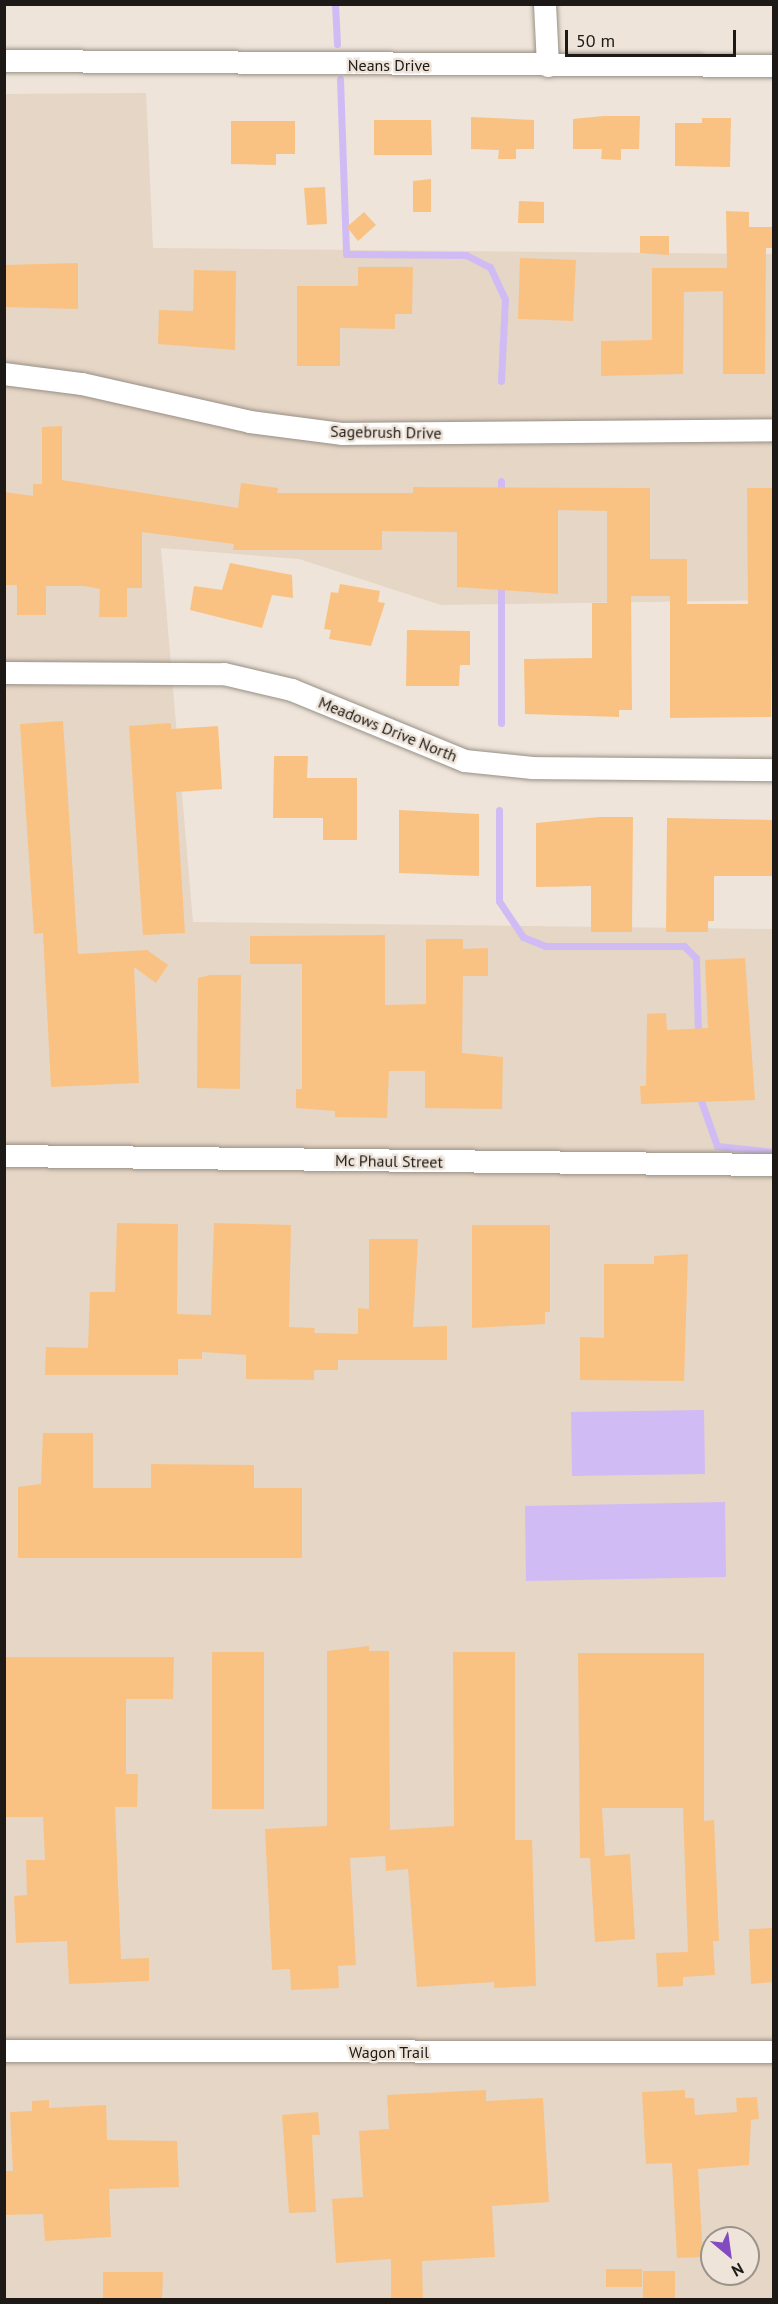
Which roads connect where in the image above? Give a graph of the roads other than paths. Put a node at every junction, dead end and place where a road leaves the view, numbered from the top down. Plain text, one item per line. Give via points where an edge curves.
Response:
1 (545, 4) edge
2 (4, 61) edge
3 (548, 66) junction
4 (774, 66) edge
5 (4, 374) edge
6 (774, 430) edge
7 (4, 673) edge
8 (774, 770) edge
9 (4, 1156) edge
10 (774, 1165) edge
11 (4, 2051) edge
12 (774, 2052) edge

1 - 3 street
2 - 3 street, Neans Drive
3 - 4 street, Neans Drive
5 - 6 street, Sagebrush Drive via 82,384 250,422 343,434
7 - 8 street, Meadows Drive North via 224,674 292,690 465,761 533,768
9 - 10 street, Mc Phaul Street
11 - 12 street, Wagon Trail

